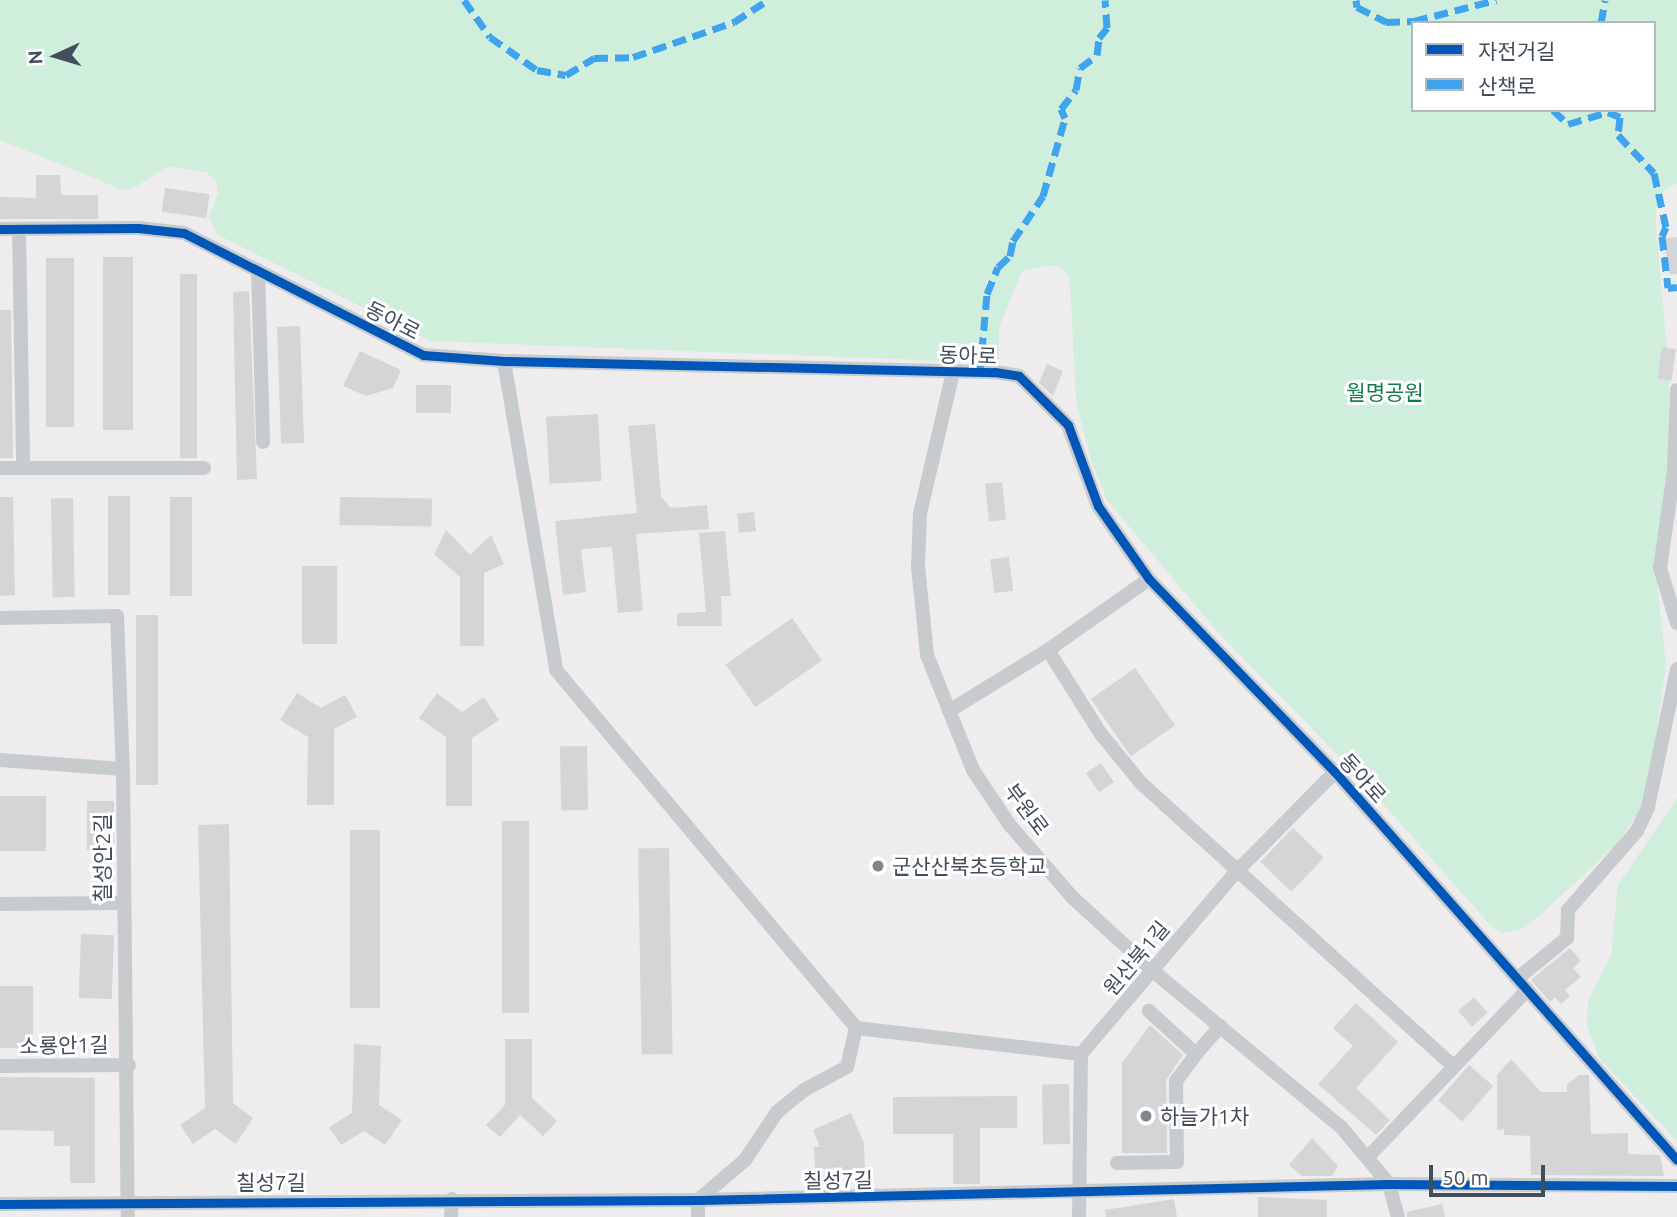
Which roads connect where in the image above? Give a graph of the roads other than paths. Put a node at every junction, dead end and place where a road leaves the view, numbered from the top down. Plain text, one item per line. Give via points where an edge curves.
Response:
1 (0, 229) edge
2 (19, 229) junction
3 (258, 270) junction
4 (504, 361) junction
5 (953, 372) junction
6 (1677, 390) edge
7 (263, 442) dead end
8 (0, 468) edge
9 (23, 468) junction
10 (204, 468) dead end
11 (1149, 579) junction
12 (0, 618) edge
13 (1677, 623) edge
14 (1048, 650) junction
15 (1677, 669) edge
16 (949, 711) junction
17 (0, 760) edge
18 (123, 769) junction
19 (1335, 772) junction
20 (1236, 872) junction
21 (123, 903) junction
22 (0, 904) edge
23 (1153, 971) junction
24 (1522, 985) junction
25 (1149, 1011) dead end
26 (1220, 1026) junction
27 (856, 1028) junction
28 (1081, 1054) junction
29 (1196, 1054) junction
30 (129, 1065) junction
31 (1452, 1065) junction
32 (0, 1066) edge
33 (1368, 1157) junction
34 (1677, 1160) edge
35 (1117, 1163) dead end
36 (1389, 1184) junction
37 (1677, 1186) edge
38 (1079, 1192) junction
39 (452, 1199) junction
40 (698, 1200) junction
41 (128, 1201) junction
42 (0, 1204) edge
43 (128, 1217) edge
44 (452, 1217) edge
45 (698, 1217) edge
46 (1079, 1217) edge
47 (1398, 1217) edge

1 - 2 street, 동아로
2 - 3 street, 동아로 via 184,233
2 - 9 street
3 - 4 street, 동아로 via 423,355
3 - 7 street
4 - 5 street, 동아로
4 - 27 street via 556,670
5 - 11 street, 동아로 via 1019,376 1040,394 1068,425 1098,506
5 - 16 street, 부원로 via 925,488 918,553 927,654
6 - 13 street via 1675,471 1660,568
8 - 9 street
9 - 10 street
11 - 14 street
11 - 19 street, 동아로
12 - 18 street, 칠성안2길 via 117,616
14 - 16 street
14 - 20 street via 1101,734 1141,783
15 - 24 street via 1648,807 1637,831 1568,910 1567,938
16 - 23 street, 부원로 via 973,770 1009,824 1072,897
17 - 18 street
18 - 21 street, 칠성안2길
19 - 20 street, 원산북1길
19 - 24 street, 동아로
20 - 23 street, 원산북1길
20 - 31 street
21 - 22 street
21 - 30 street, 칠성안2길
23 - 26 street, 부원로
23 - 28 street, 원산북1길
24 - 31 street
24 - 34 street, 동아로
25 - 29 street
26 - 29 street
26 - 33 street, 부원로 via 1341,1127
27 - 28 street
27 - 40 street via 847,1067 804,1090 777,1112 745,1160
28 - 38 street
29 - 35 street via 1176,1080 1177,1162
30 - 32 street, 소룡안1길
30 - 41 street, 칠성안2길
31 - 33 street
33 - 36 street, 부원로
36 - 37 street, 칠성7길
36 - 38 street, 칠성7길
36 - 47 street, 부원로
38 - 40 street, 칠성7길
38 - 46 street
39 - 40 street, 칠성7길
39 - 41 street, 칠성7길
39 - 44 street
40 - 45 street
41 - 42 street, 칠성7길
41 - 43 street, 칠성안2길

